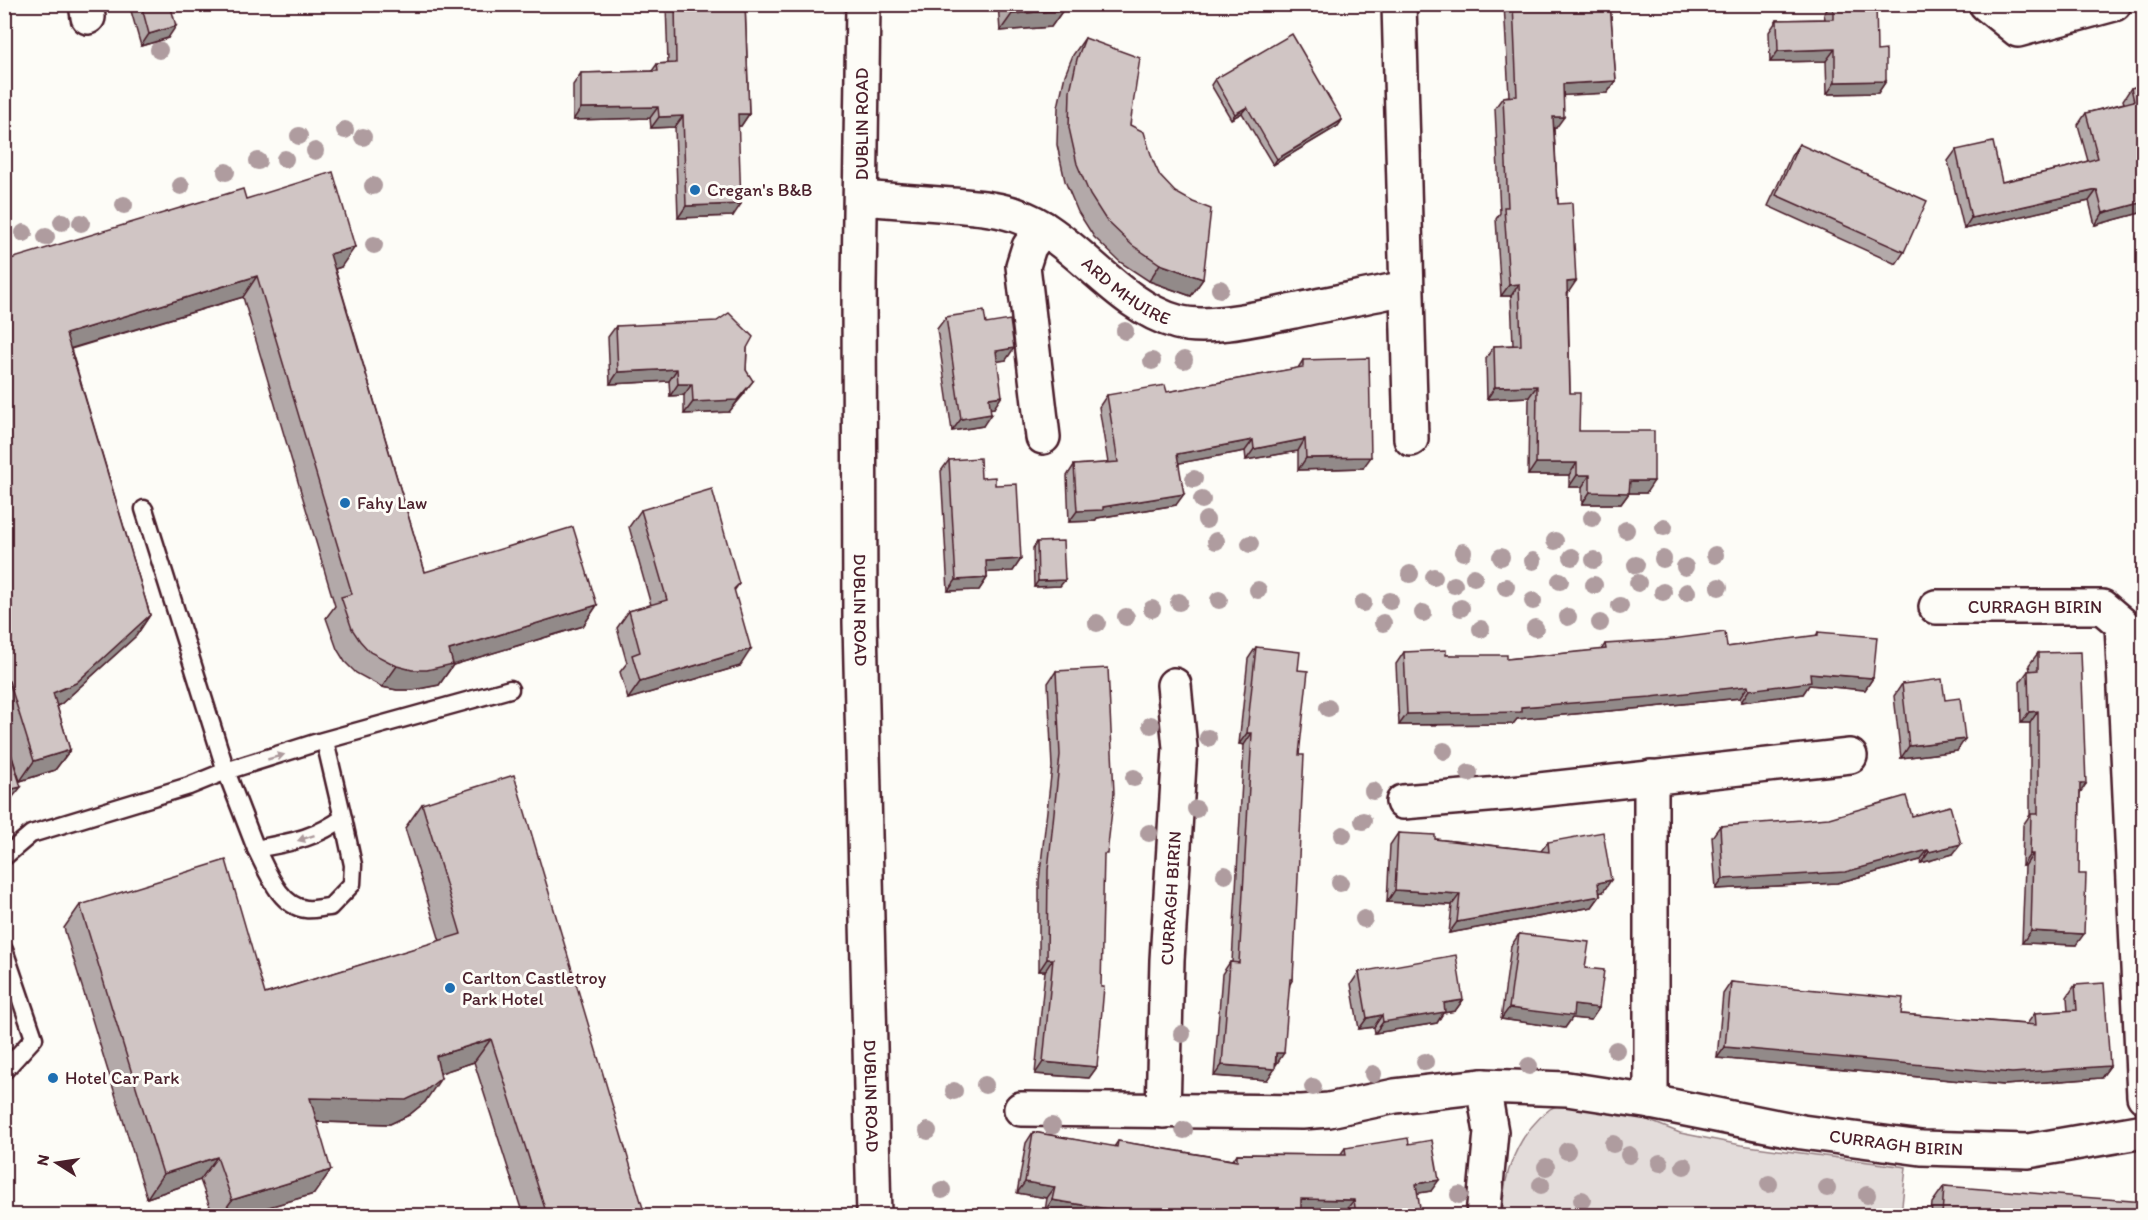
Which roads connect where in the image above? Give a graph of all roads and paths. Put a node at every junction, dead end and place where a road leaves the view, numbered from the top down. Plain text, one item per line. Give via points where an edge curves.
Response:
1 (863, 4) edge
2 (1399, 4) edge
3 (1986, 4) edge
4 (2114, 4) edge
5 (861, 198) junction
6 (1043, 228) junction
7 (1406, 288) junction
8 (1043, 437) dead end
9 (1411, 439) dead end
10 (144, 509) dead end
11 (1936, 607) dead end
12 (1174, 685) dead end
13 (510, 689) dead end
14 (325, 741) junction
15 (1850, 756) dead end
16 (226, 771) junction
17 (1651, 777) junction
18 (1403, 802) dead end
19 (343, 818) junction
20 (256, 849) junction
21 (4, 857) edge
22 (4, 950) edge
23 (4, 1071) edge
24 (1483, 1086) junction
25 (2144, 1096) edge
26 (1651, 1102) junction
27 (1021, 1109) dead end
28 (1163, 1111) junction
29 (2144, 1131) edge
30 (874, 1215) edge
31 (1483, 1215) edge

1 - 5 street, DUBLIN ROAD
2 - 7 street
3 - 4 street via 2018,30
5 - 6 street, ARD MHUIRE via 997,209
5 - 30 street, DUBLIN ROAD via 860,623
6 - 7 street, ARD MHUIRE via 1137,303 1178,322 1202,325 1257,318
6 - 8 street via 1026,253 1023,266
7 - 9 street
10 - 16 lane
11 - 25 street, CURRAGH BIRIN via 2102,607 2122,624
12 - 28 street, CURRAGH BIRIN via 1180,748 1167,952
13 - 14 lane
16 -> 14 lane
14 - 19 lane
15 - 17 street
16 - 20 lane
16 - 21 lane via 31,834
17 - 18 street
17 - 26 street
19 -> 20 lane via 306,839
19 - 20 lane via 354,865 352,884 330,907 306,909 289,903
22 - 23 lane via 34,1038
24 - 26 street, CURRAGH BIRIN via 1567,1089
24 - 28 street, CURRAGH BIRIN via 1395,1096 1308,1112
24 - 31 street via 1491,1132
26 - 29 street, CURRAGH BIRIN via 1802,1132 1921,1148 2028,1151
27 - 28 street, CURRAGH BIRIN

